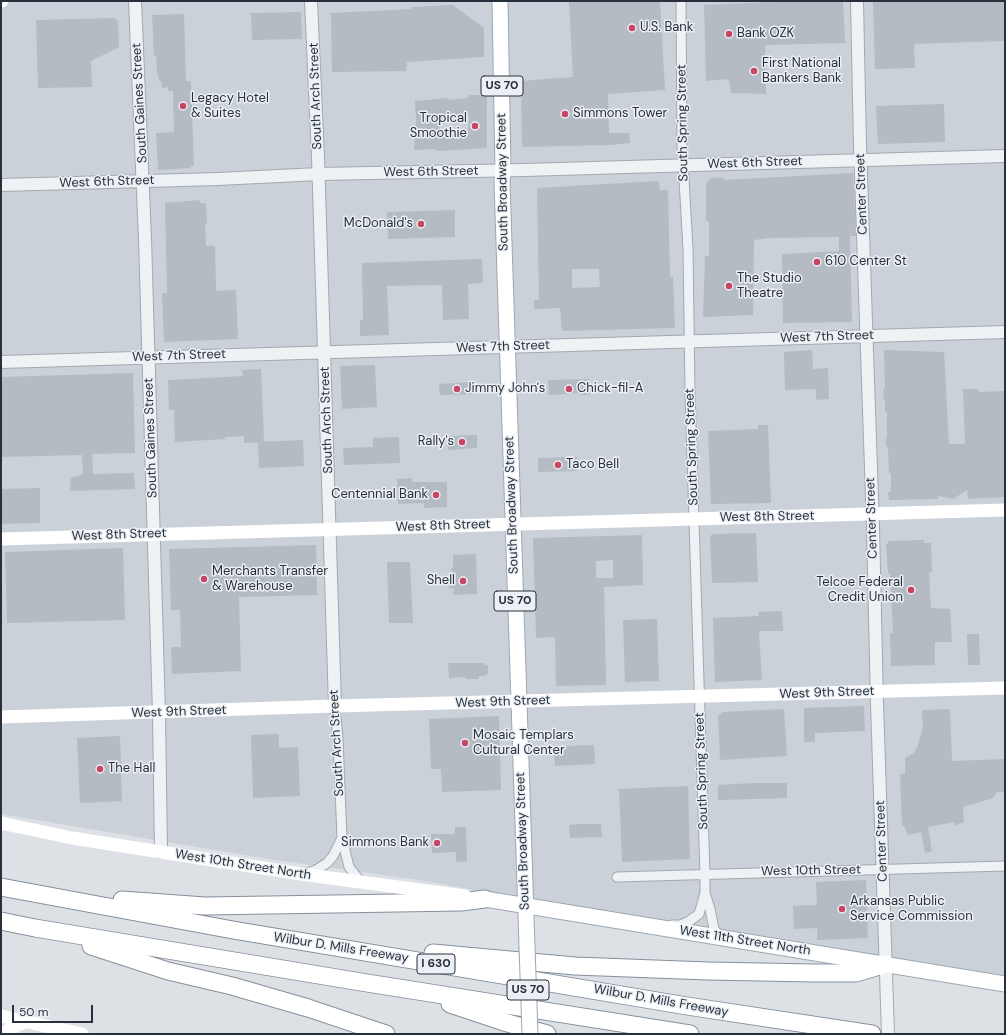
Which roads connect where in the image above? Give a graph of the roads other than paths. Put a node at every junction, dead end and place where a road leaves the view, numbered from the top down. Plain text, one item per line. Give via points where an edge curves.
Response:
1 (135, 1) edge
2 (312, 1) edge
3 (500, 1) edge
4 (681, 1) edge
5 (857, 1) edge
6 (1005, 156) edge
7 (861, 160) junction
8 (684, 165) junction
9 (504, 171) junction
10 (319, 174) junction
11 (143, 181) junction
12 (1, 185) edge
13 (1005, 332) edge
14 (866, 336) junction
15 (689, 342) junction
16 (507, 347) junction
17 (325, 352) junction
18 (149, 357) junction
19 (1, 362) edge
20 (1005, 510) edge
21 (872, 514) junction
22 (694, 518) junction
23 (513, 524) junction
24 (330, 529) junction
25 (154, 534) junction
26 (1, 539) edge
27 (1005, 688) edge
28 (877, 692) junction
29 (700, 696) junction
30 (519, 701) junction
31 (335, 706) junction
32 (159, 713) junction
33 (1, 717) edge
34 (1, 823) edge
35 (342, 838) junction
36 (161, 852) junction
37 (1005, 866) edge
38 (883, 869) junction
39 (301, 874) junction
40 (705, 875) junction
41 (617, 877) dead end
42 (361, 882) junction
43 (1, 888) edge
44 (705, 894) junction
45 (38, 895) junction
46 (485, 899) junction
47 (525, 905) junction
48 (1, 921) edge
49 (651, 926) junction
50 (35, 928) junction
51 (725, 938) junction
52 (305, 942) junction
53 (886, 964) junction
54 (1005, 984) edge
55 (404, 989) junction
56 (1, 1016) edge
57 (25, 1022) junction
58 (3, 1034) edge
59 (82, 1034) edge
60 (386, 1034) edge
61 (530, 1034) edge
62 (547, 1034) edge
63 (690, 1034) edge
64 (872, 1034) edge
65 (888, 1034) edge

1 - 11 street, South Gaines Street
2 - 10 street, South Arch Street
3 - 9 main road, South Broadway Street / US 70
4 - 8 street, South Spring Street
5 - 7 street, Center Street
6 - 7 street, West 6th Street
7 - 8 street, West 6th Street
7 - 14 street, Center Street
8 - 9 street, West 6th Street
8 - 15 street, South Spring Street
9 - 10 street, West 6th Street
9 - 16 main road, South Broadway Street / US 70 via 502,182
10 - 11 street, West 6th Street
10 - 17 street, South Arch Street
11 - 12 street, West 6th Street
11 - 18 street, South Gaines Street
13 - 14 street, West 7th Street
14 - 15 street, West 7th Street
14 - 21 street, Center Street
15 - 16 street, West 7th Street
15 - 22 street, South Spring Street
16 - 17 street, West 7th Street
16 - 23 main road, South Broadway Street / US 70
17 - 18 street, West 7th Street
17 - 24 street, South Arch Street
18 - 19 street, West 7th Street
18 - 25 street, South Gaines Street
20 - 21 main road, West 8th Street
21 - 22 main road, West 8th Street
21 - 28 street, Center Street
22 - 23 main road, West 8th Street
22 - 29 street, South Spring Street
23 - 24 main road, West 8th Street
23 - 30 main road, South Broadway Street / US 70
24 - 25 main road, West 8th Street
24 - 31 street, South Arch Street
25 - 26 main road, West 8th Street
25 - 32 street, South Gaines Street
27 - 28 main road, West 9th Street
28 - 29 main road, West 9th Street
28 - 38 street, Center Street
29 - 30 main road, West 9th Street
29 - 40 street, South Spring Street
30 - 31 main road, West 9th Street
30 - 47 main road, South Broadway Street / US 70
31 - 32 main road, West 9th Street
31 - 35 street, South Arch Street
32 - 33 main road, West 9th Street
32 - 36 street, South Gaines Street
34 - 36 main road, West 10th Street North via 72,838
35 - 39 street, South Arch Street via 327,863 316,870
35 - 42 street, South Arch Street via 349,867
36 - 39 main road, West 10th Street North
37 - 38 street, West 10th Street
38 - 40 street, West 10th Street
38 - 53 street, Center Street
39 - 42 main road, West 10th Street North
40 - 41 street, West 10th Street
40 - 44 street, South Spring Street
42 - 46 main road, West 10th Street North
43 - 45 highway, Wilbur D. Mills Freeway / I 630
44 - 49 street, South Spring Street via 699,914 688,922 680,925
44 - 51 street, South Spring Street via 714,928
45 - 46 highway via 205,906 461,902
45 - 52 highway, Wilbur D. Mills Freeway / I 630
46 - 47 main road, West 11th Street North
47 - 49 main road, West 11th Street North
47 - 61 main road, South Broadway Street / US 70, bridge
48 - 50 highway, I 630
49 - 51 main road, West 11th Street North
50 - 55 highway, I 630
50 - 60 highway via 168,971 232,986
51 - 53 main road, West 11th Street North
52 - 53 highway via 606,968 856,973
52 - 64 highway, Wilbur D. Mills Freeway / I 630
53 - 54 main road, West 11th Street North
53 - 65 street, Center Street
55 - 62 highway
55 - 63 highway, I 630
56 - 57 main road
57 - 58 main road
57 - 59 main road

